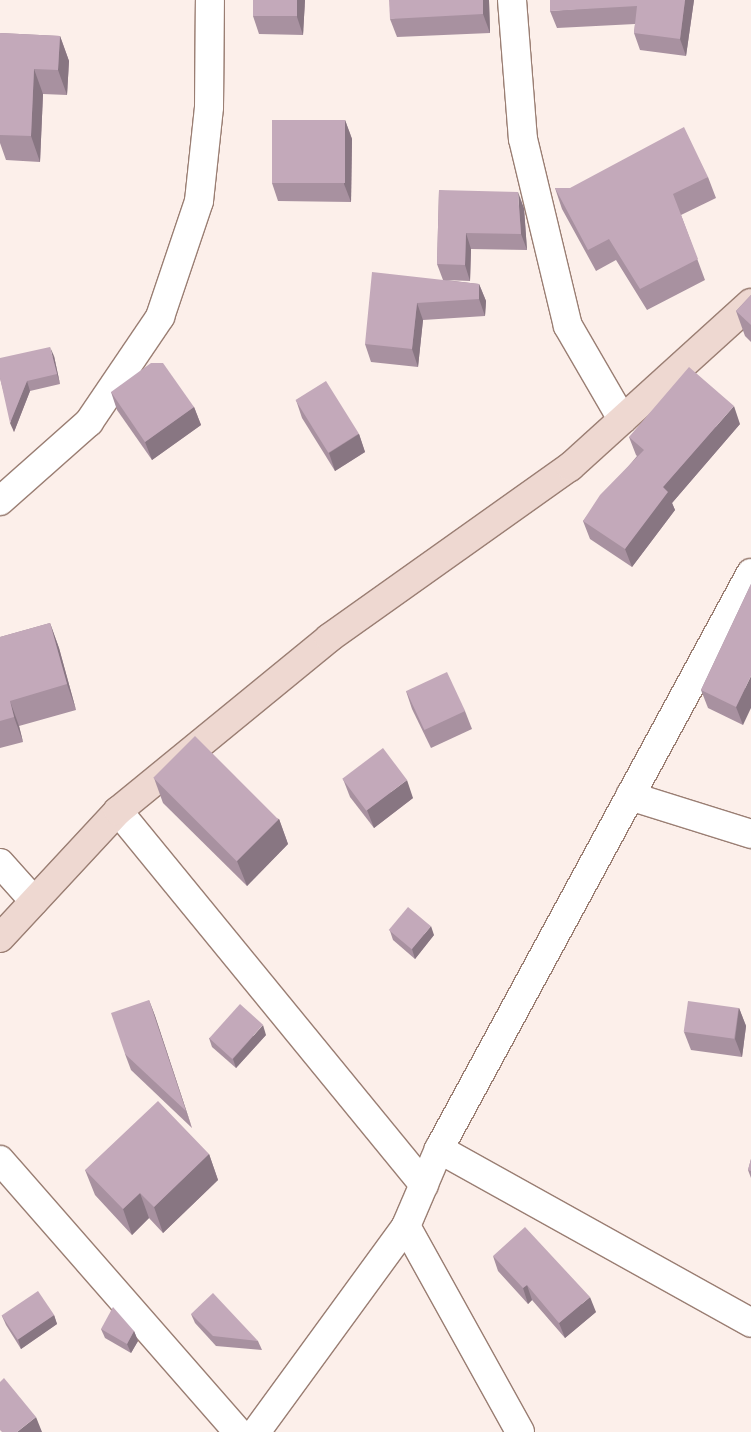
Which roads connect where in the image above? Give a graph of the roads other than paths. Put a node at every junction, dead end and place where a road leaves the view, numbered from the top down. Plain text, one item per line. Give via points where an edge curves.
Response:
1 (210, 0) edge
2 (512, 0) edge
3 (751, 303) edge
4 (622, 419) junction
5 (0, 501) edge
6 (751, 573) edge
7 (630, 796) junction
8 (118, 811) junction
9 (751, 834) edge
10 (0, 863) edge
11 (34, 901) junction
12 (0, 938) edge
13 (439, 1149) junction
14 (0, 1160) edge
15 (424, 1185) junction
16 (406, 1226) junction
17 (751, 1323) edge
18 (238, 1432) edge
19 (256, 1432) edge
20 (520, 1432) edge

1 - 5 street via 208,107 199,201 160,316 89,422
2 - 4 street via 523,139 568,326
3 - 4 street
4 - 8 street via 570,466 329,638
6 - 7 street
7 - 9 street
7 - 13 street
8 - 11 street
8 - 15 street
10 - 11 street
11 - 12 street
13 - 15 street
13 - 17 street
14 - 18 street
15 - 16 street
16 - 19 street
16 - 20 street

